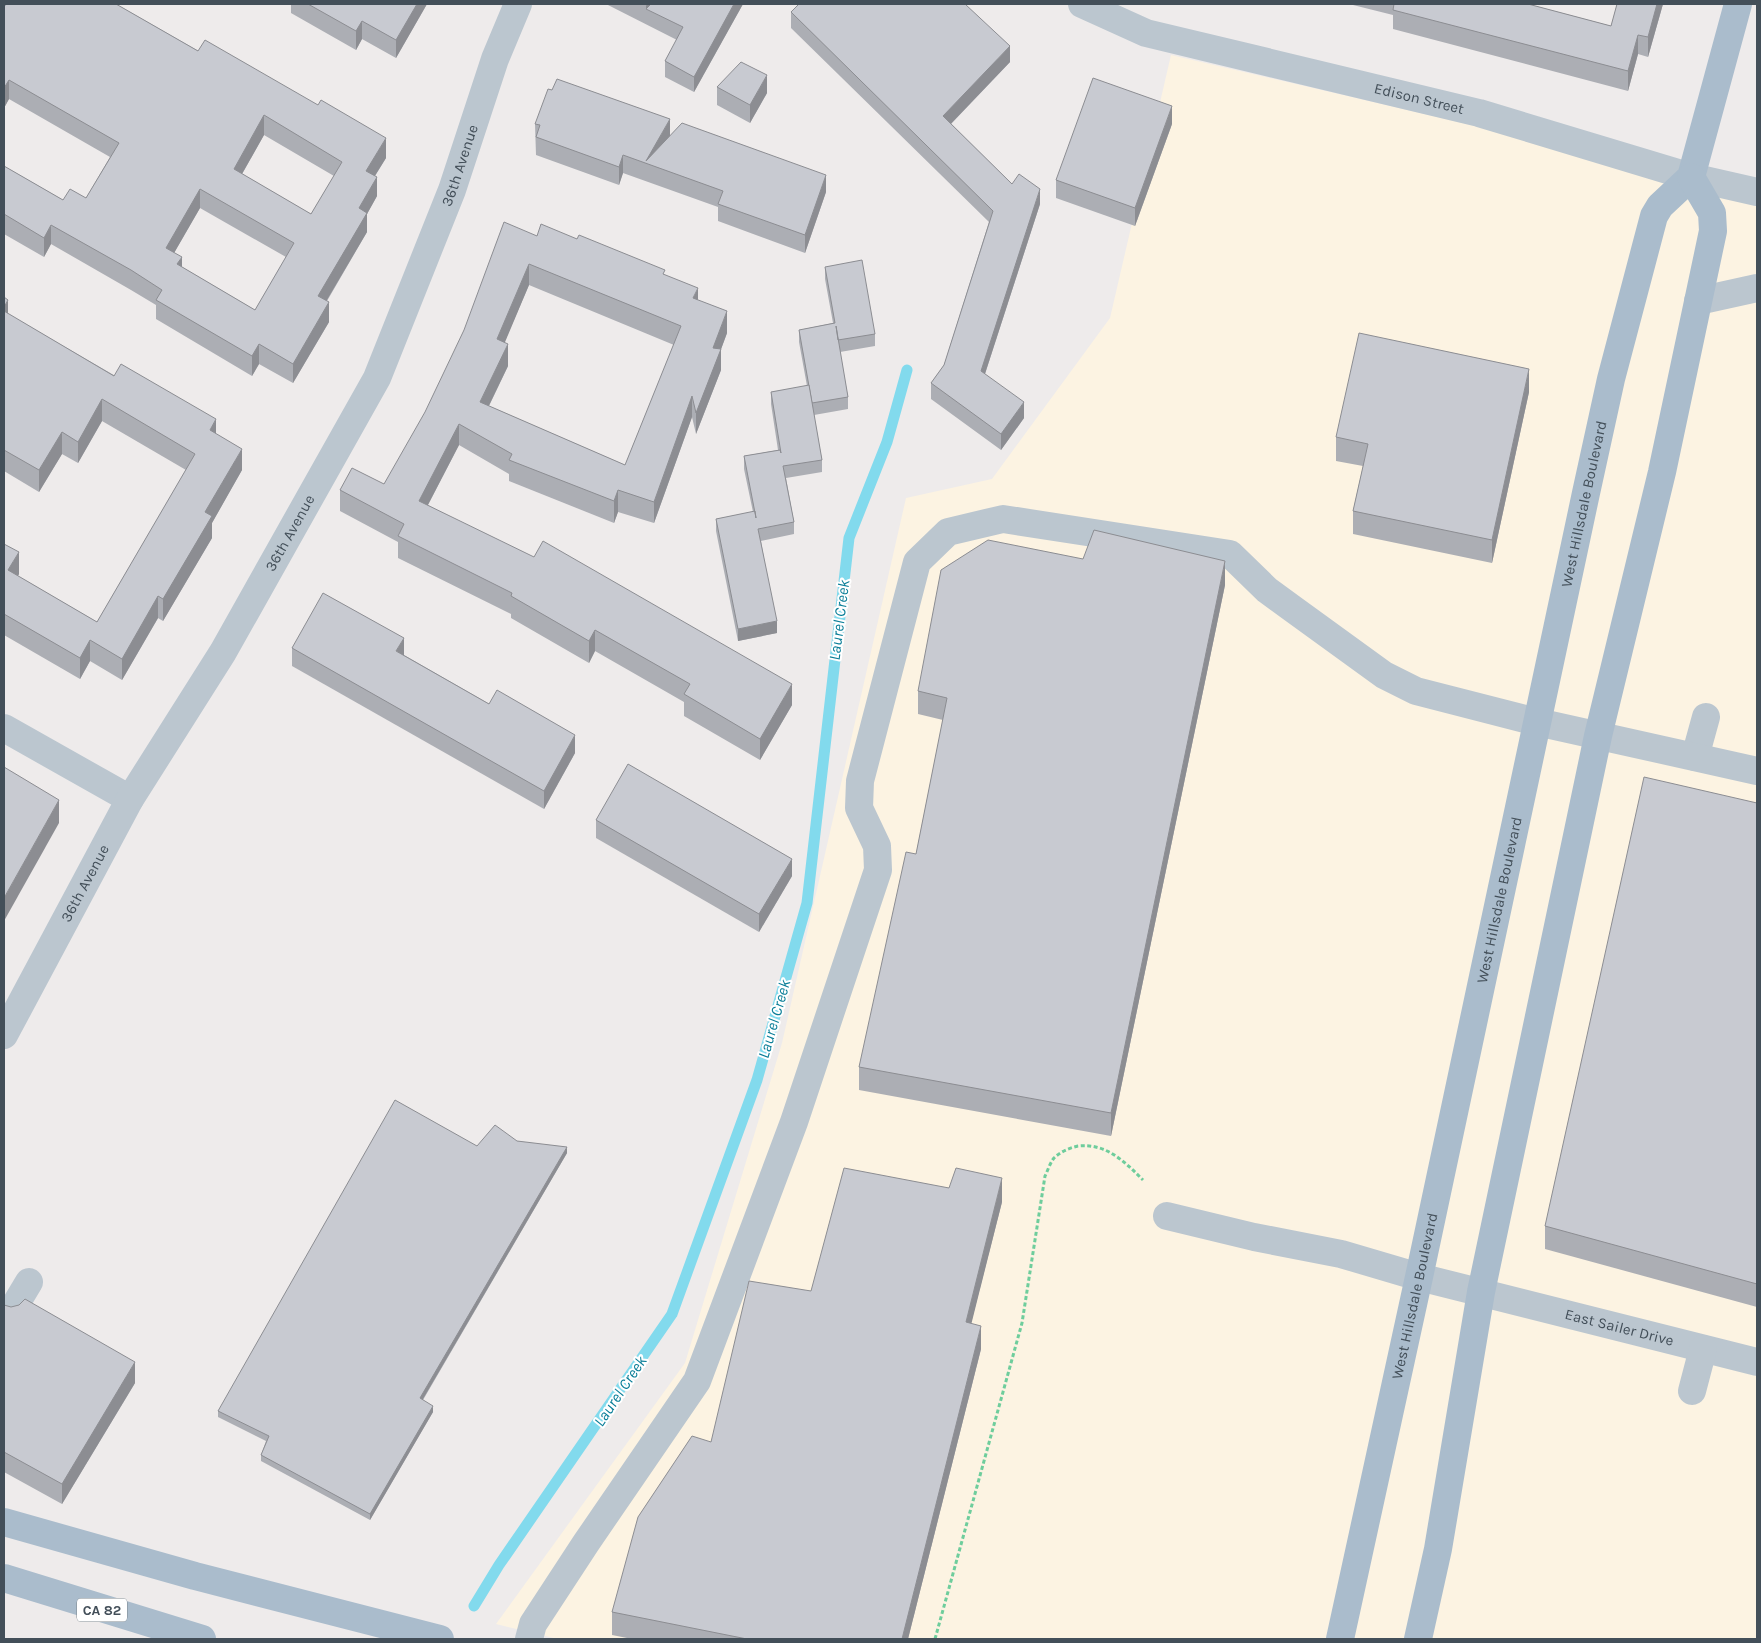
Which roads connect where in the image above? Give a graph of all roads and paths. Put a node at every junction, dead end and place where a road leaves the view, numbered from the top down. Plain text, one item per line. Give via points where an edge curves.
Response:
1 (518, 4) edge
2 (1082, 4) edge
3 (1738, 4) edge
4 (1691, 177) junction
5 (1757, 192) edge
6 (1757, 288) edge
7 (1698, 301) junction
8 (1706, 717) dead end
9 (1537, 722) junction
10 (4, 728) edge
11 (1598, 736) junction
12 (1695, 758) junction
13 (1757, 772) edge
14 (130, 799) junction
15 (4, 1035) edge
16 (1143, 1180) dead end
17 (1167, 1216) dead end
18 (1420, 1277) junction
19 (29, 1282) dead end
20 (1481, 1292) junction
21 (11, 1312) edge
22 (1703, 1349) junction
23 (1757, 1362) edge
24 (1692, 1391) dead end
25 (4, 1522) edge
26 (4, 1578) edge
27 (202, 1639) edge
28 (440, 1639) edge
29 (529, 1639) edge
30 (935, 1639) edge
31 (1340, 1639) edge
32 (1418, 1639) edge

1 - 14 street, 36th Avenue via 494,59 452,190 377,378 224,652
2 - 4 street, Edison Street via 1146,33 1479,113
3 - 4 main road
4 - 5 street, Edison Street
4 - 7 main road via 1712,213 1713,231
4 - 9 main road, West Hillsdale Boulevard via 1660,206 1654,216 1611,378
6 - 7 street
7 - 11 main road via 1662,472
8 - 12 street
9 - 11 street
9 - 18 main road, West Hillsdale Boulevard
9 - 29 street via 1416,691 1384,674 1267,590 1230,554 1003,519 948,532 917,562 860,781 859,808 877,846 878,870 794,1122 697,1381 533,1624
10 - 14 street
11 - 12 street
11 - 20 main road
12 - 13 street
14 - 15 street, 36th Avenue
16 - 30 path via 1110,1152 1089,1145 1070,1148 1054,1158 1045,1176 1022,1323
17 - 18 street, East Sailer Drive via 1342,1254
18 - 20 street, East Sailer Drive
18 - 31 main road, West Hillsdale Boulevard
19 - 21 street
20 - 22 street, East Sailer Drive
20 - 32 main road via 1438,1549
22 - 23 street, East Sailer Drive
22 - 24 street
25 - 28 main road via 195,1576
26 - 27 main road, CA 82

